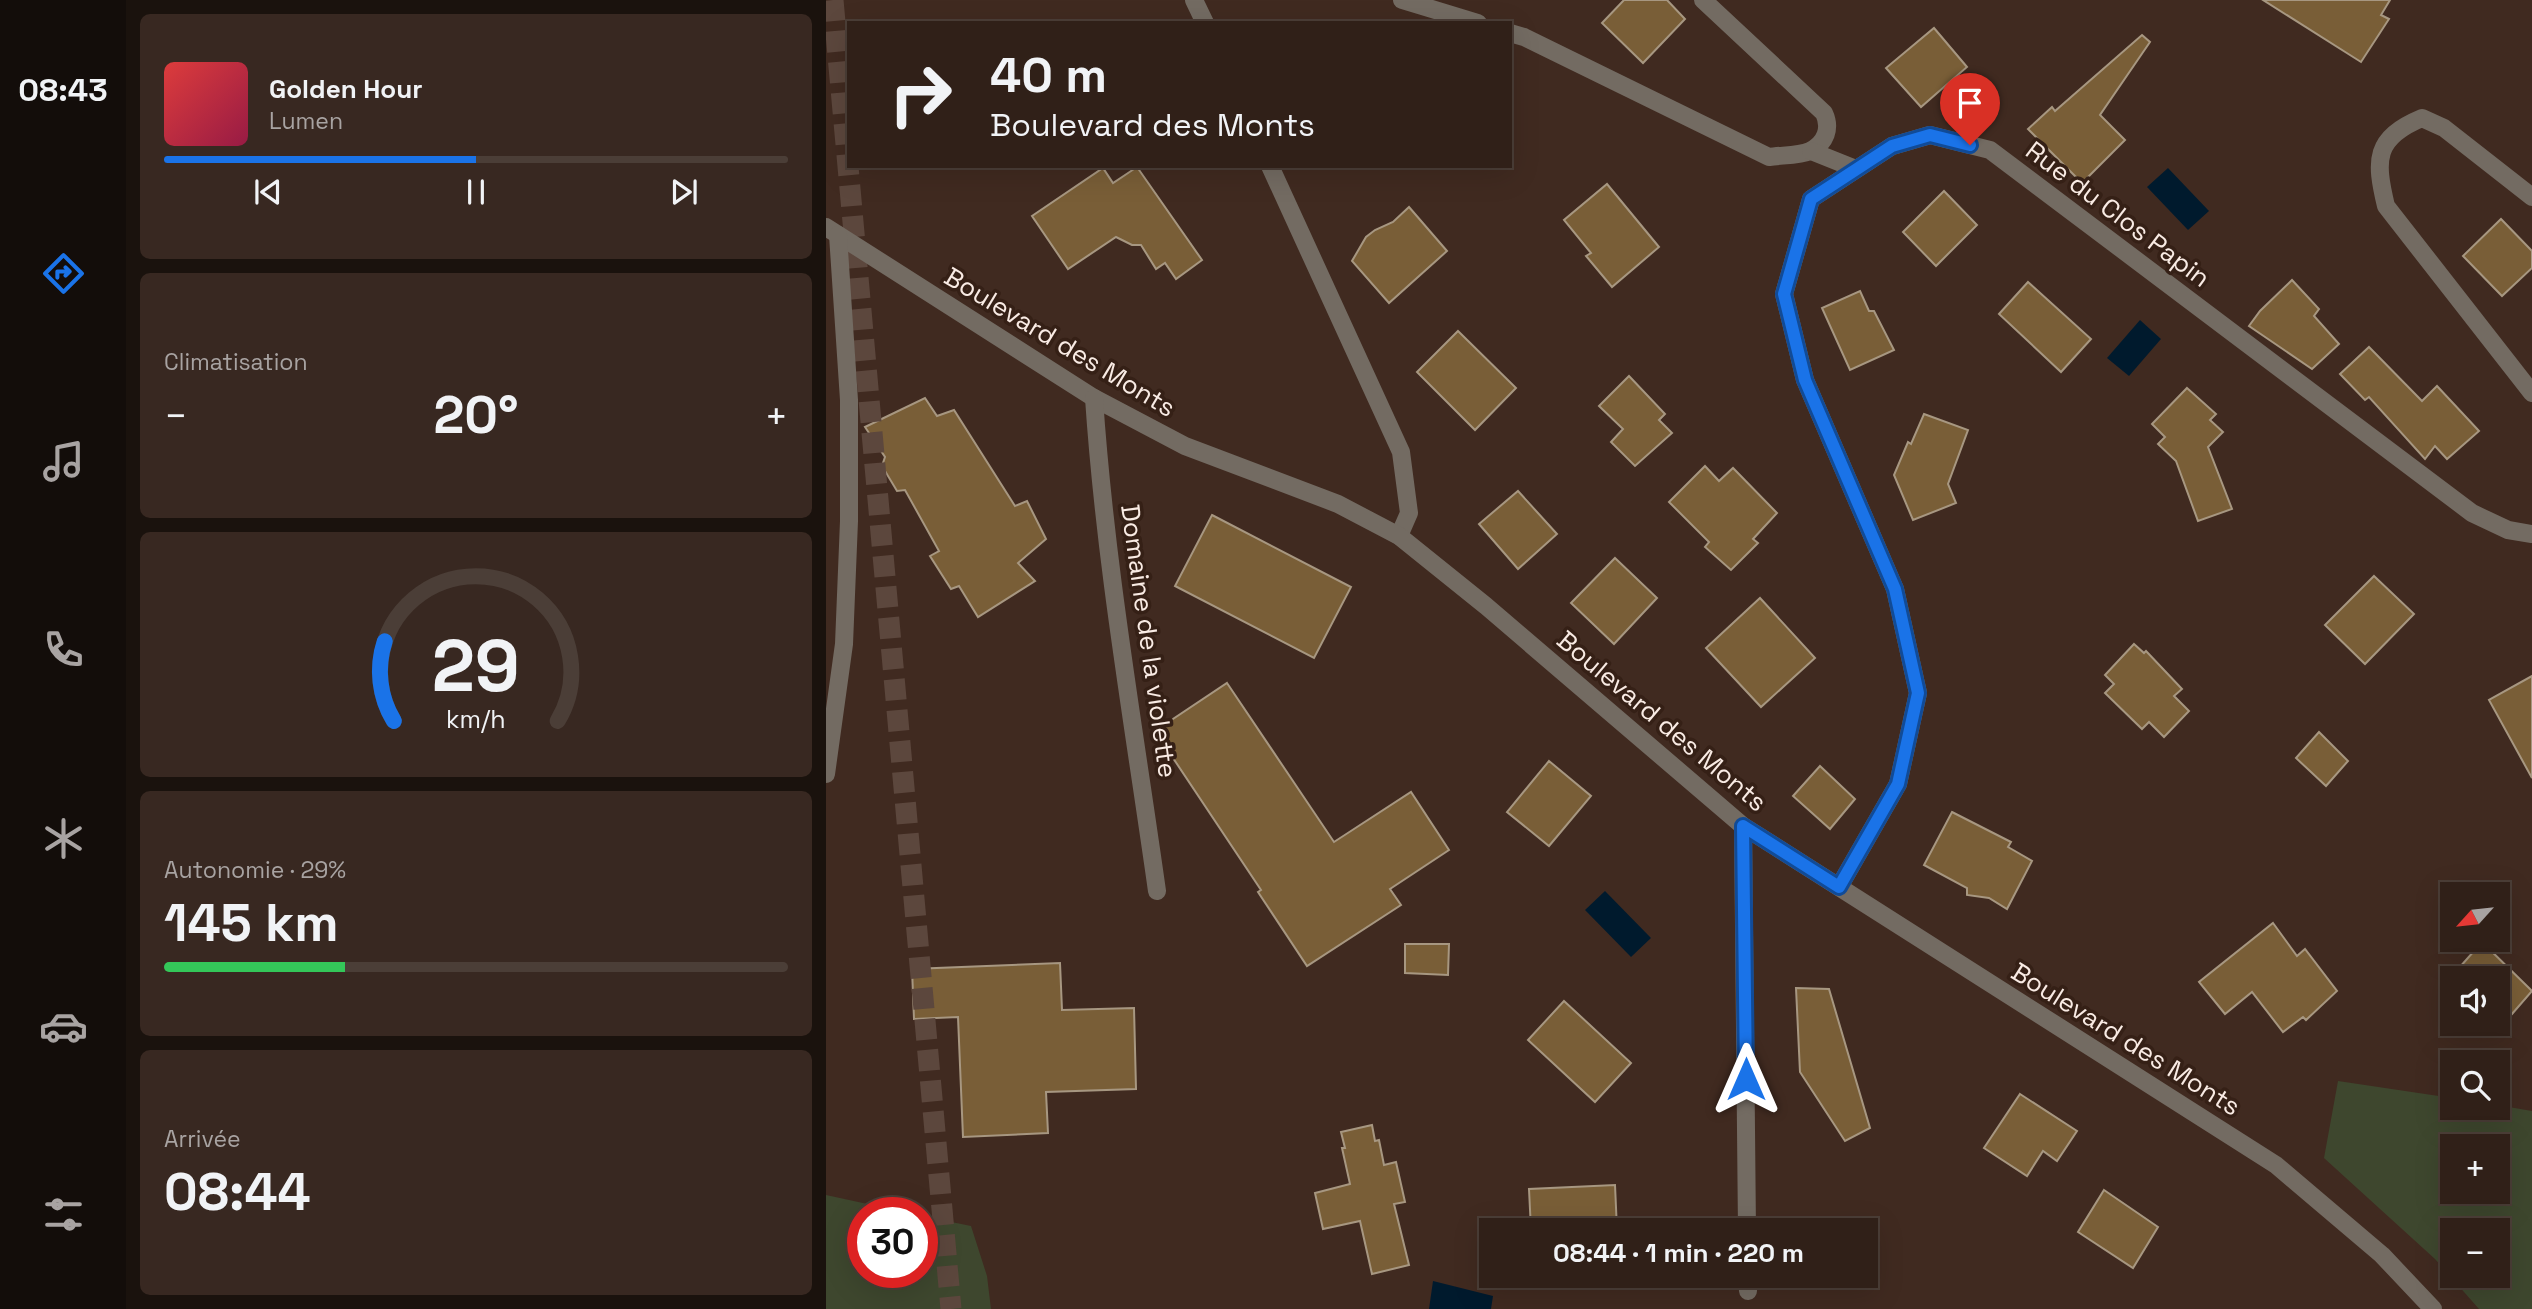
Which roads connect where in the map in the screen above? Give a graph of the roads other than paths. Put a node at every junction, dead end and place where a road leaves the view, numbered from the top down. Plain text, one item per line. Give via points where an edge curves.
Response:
1 (1194, 0) edge
2 (1402, 0) edge
3 (1703, 0) edge
4 (1204, 21) edge
5 (1471, 21) edge
6 (1512, 34) edge
7 (1811, 151) junction
8 (1271, 168) edge
9 (1856, 169) junction
10 (2532, 197) edge
11 (832, 231) edge
12 (2532, 393) edge
13 (1094, 398) junction
14 (2532, 534) edge
15 (1399, 536) junction
16 (826, 774) edge
17 (1743, 826) junction
18 (1839, 887) junction
19 (1157, 891) dead end
20 (1747, 1218) edge
21 (2433, 1309) edge

1 - 4 street
2 - 5 street
3 - 7 street via 1824,113 1829,123 1826,137
6 - 7 street via 1769,157
7 - 9 street
8 - 15 street via 1401,452 1409,513
9 - 14 street, Rue du Clos Papin via 1892,146 1930,135 1990,150 2472,513 2508,530
9 - 18 street, Rue du Clos Papin via 1811,199 1784,294 1805,380 1895,589 1918,693 1898,784
10 - 12 street via 2444,128 2421,117 2399,127 2381,152 2378,175 2386,206
11 - 13 street, Boulevard des Monts
11 - 16 street via 849,400 849,521 844,644
13 - 15 street, Boulevard des Monts via 1185,446 1338,504
13 - 19 street, Domaine de la violette via 1098,460
15 - 17 street, Boulevard des Monts
17 - 18 street, Boulevard des Monts
17 - 20 street
18 - 21 street, Boulevard des Monts via 2276,1165 2382,1255

